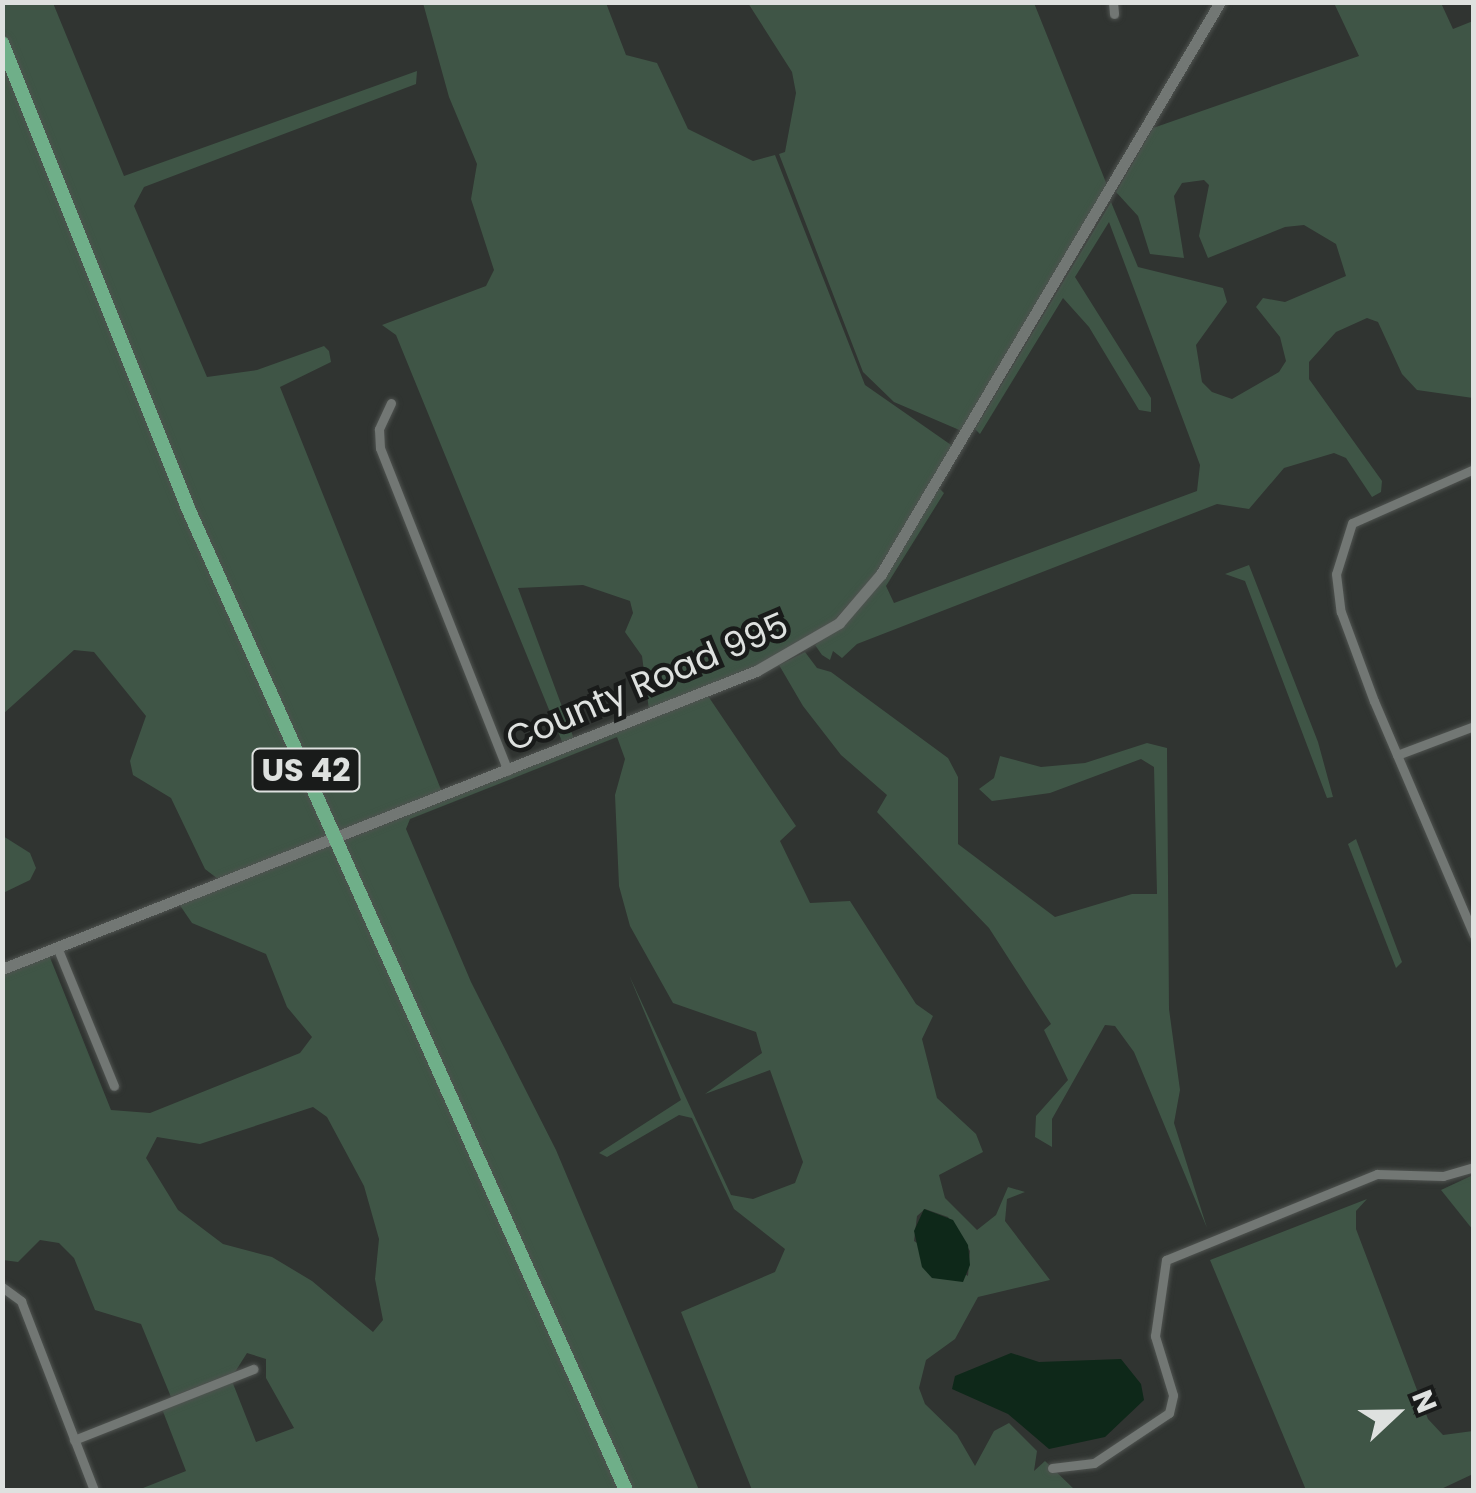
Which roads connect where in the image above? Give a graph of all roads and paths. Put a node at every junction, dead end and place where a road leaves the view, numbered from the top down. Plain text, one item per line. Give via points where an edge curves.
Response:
1 (1113, 2) edge
2 (1220, 2) edge
3 (1114, 14) dead end
4 (2, 43) edge
5 (391, 403) dead end
6 (1474, 469) edge
7 (1474, 726) edge
8 (1397, 754) junction
9 (508, 771) junction
10 (337, 838) junction
11 (1474, 936) edge
12 (58, 947) junction
13 (2, 969) edge
14 (114, 1086) dead end
15 (1474, 1167) edge
16 (2, 1287) edge
17 (253, 1369) dead end
18 (74, 1440) junction
19 (1052, 1468) dead end
20 (94, 1490) edge
21 (626, 1490) edge

1 - 3 street
2 - 9 street, County Road 995 via 1110,197 880,574 839,623 778,661
4 - 10 main road, US 42 via 180,488
5 - 9 street via 378,442
6 - 8 street via 1357,518 1337,558 1341,612
7 - 8 street
8 - 11 street
9 - 10 street, County Road 995
10 - 12 street, County Road 995
10 - 21 main road, US 42
12 - 13 street, County Road 995
12 - 14 street
15 - 19 street via 1442,1176 1377,1174 1166,1260 1156,1336 1173,1396 1169,1413 1094,1463
16 - 18 street via 21,1301
17 - 18 street
18 - 20 street

